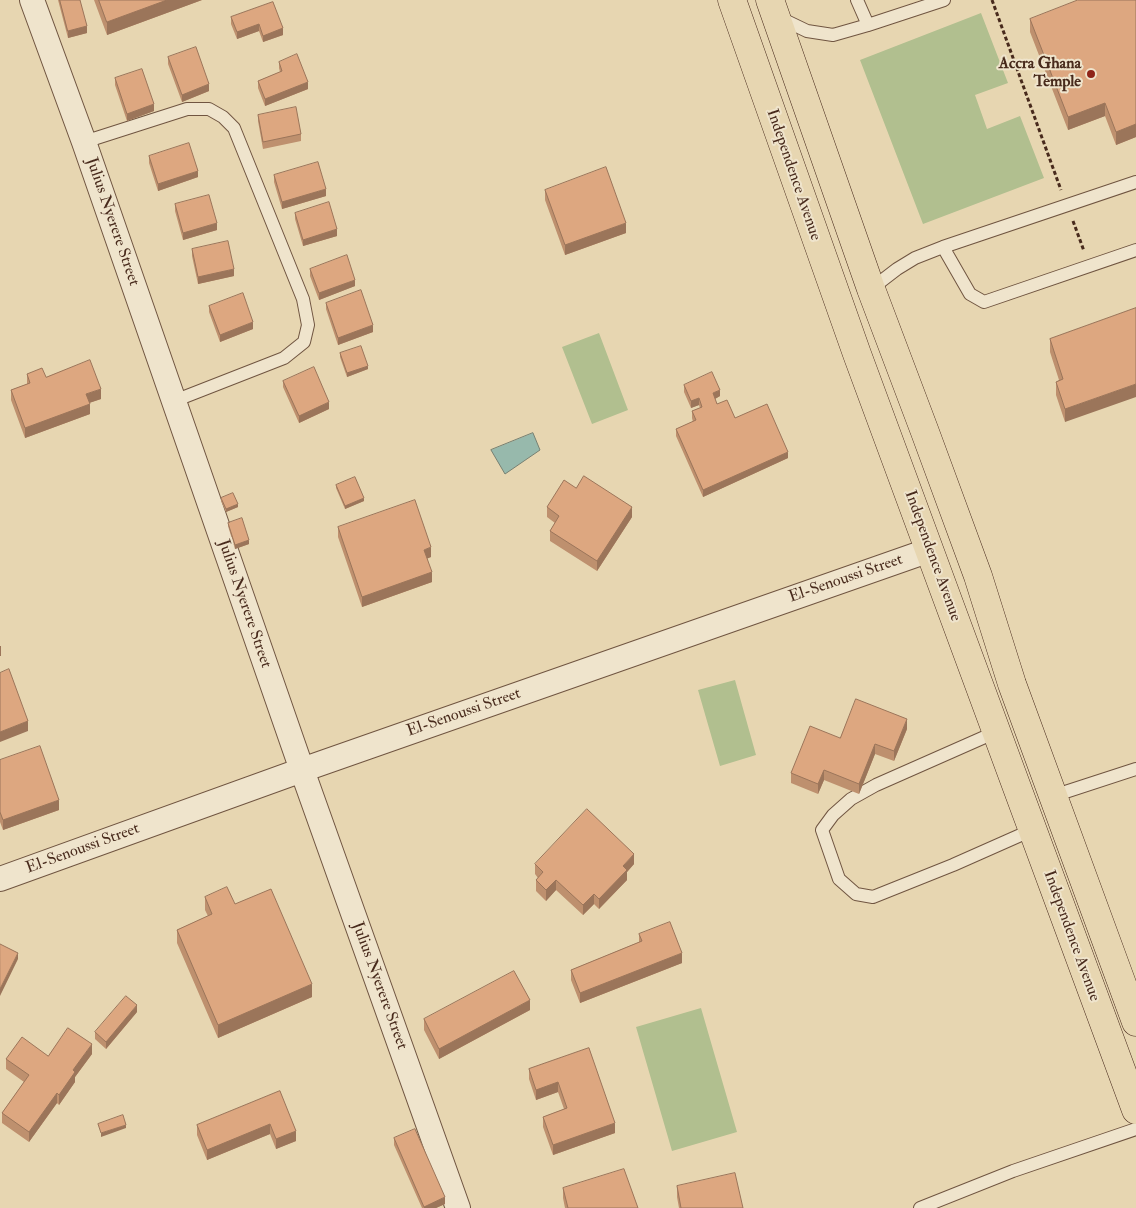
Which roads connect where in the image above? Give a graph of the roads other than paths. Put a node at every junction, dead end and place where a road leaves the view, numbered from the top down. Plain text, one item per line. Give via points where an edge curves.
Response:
1 (32, 0) edge
2 (732, 0) edge
3 (857, 0) edge
4 (944, 0) edge
5 (773, 8) edge
6 (868, 26) junction
7 (84, 142) junction
8 (1136, 182) edge
9 (943, 247) junction
10 (1136, 250) edge
11 (871, 289) junction
12 (174, 401) junction
13 (930, 550) junction
14 (996, 732) junction
15 (1136, 769) edge
16 (302, 770) junction
17 (1053, 796) junction
18 (1032, 830) junction
19 (0, 879) edge
20 (1136, 1022) edge
21 (1136, 1110) edge
22 (1136, 1129) edge
23 (458, 1208) edge
24 (920, 1208) edge

1 - 7 street, Julius Nyerere Street
2 - 13 main road, Independence Avenue
3 - 6 lane
4 - 6 lane
5 - 6 lane via 807,31 833,35
5 - 11 main road, Independence Avenue
7 - 12 street, Julius Nyerere Street
7 - 12 lane via 187,108 209,109 223,117 234,128 303,299 308,325 304,342 284,358
8 - 9 lane
9 - 10 lane via 970,294 984,302
9 - 11 lane via 915,258
11 - 17 main road, Independence Avenue via 978,576 1012,684
12 - 16 street, Julius Nyerere Street
13 - 14 main road, Independence Avenue
13 - 16 street, El-Senoussi Street
14 - 18 main road, Independence Avenue
14 - 18 lane via 876,785 851,799 833,815 822,830 839,878 856,894 873,897
15 - 17 lane
16 - 19 street, El-Senoussi Street
16 - 23 street, Julius Nyerere Street
17 - 20 main road, Independence Avenue
18 - 21 main road, Independence Avenue
22 - 24 lane via 1013,1171

